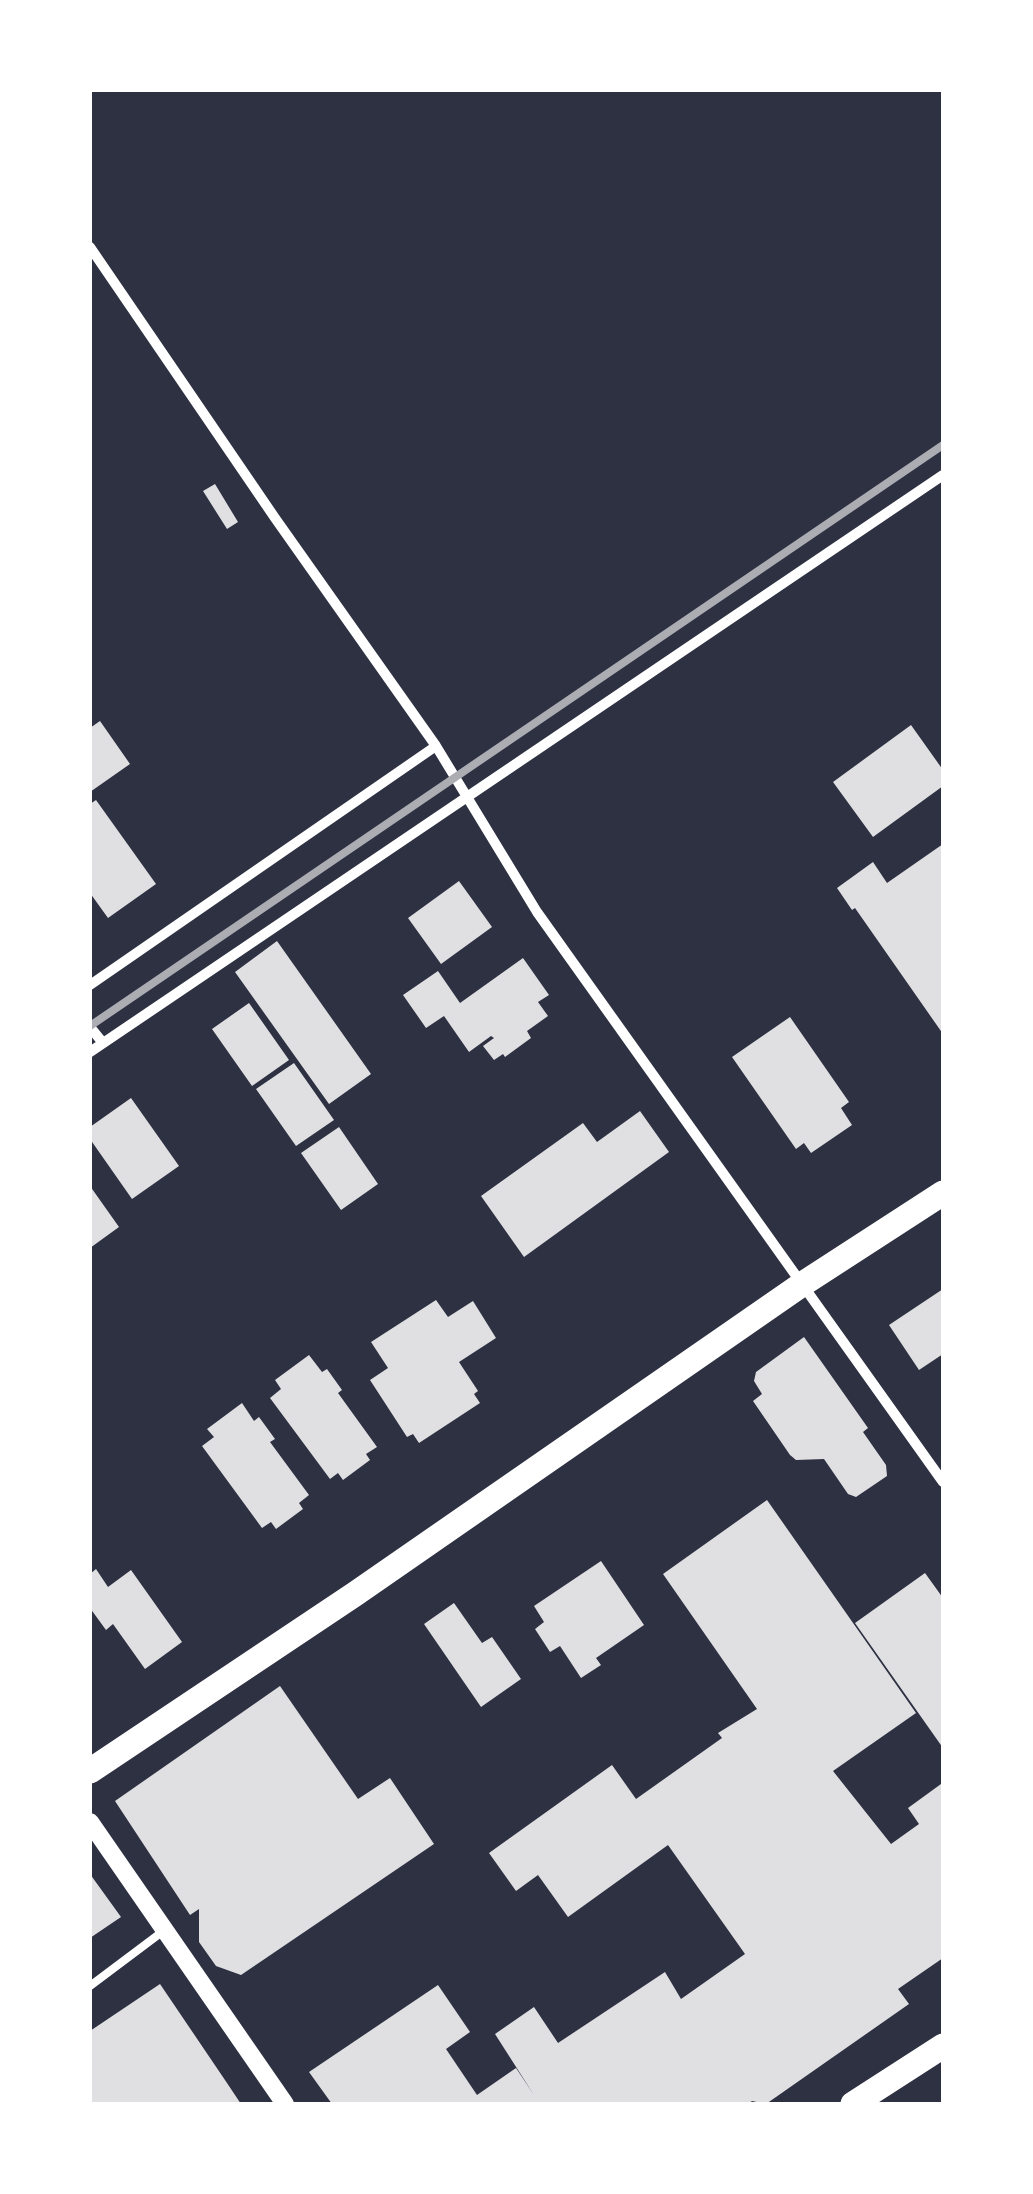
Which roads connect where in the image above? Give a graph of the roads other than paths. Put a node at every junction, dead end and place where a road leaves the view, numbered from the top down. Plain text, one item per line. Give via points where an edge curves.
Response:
1 (90, 247) edge
2 (943, 475) edge
3 (436, 746) junction
4 (466, 796) junction
5 (90, 985) edge
6 (90, 1027) edge
7 (103, 1043) junction
8 (90, 1052) edge
9 (943, 1193) edge
10 (800, 1286) junction
11 (943, 1482) edge
12 (90, 1771) edge
13 (90, 1822) edge
14 (165, 1930) junction
15 (90, 1986) edge
16 (943, 2046) edge
17 (285, 2104) edge
18 (853, 2104) edge

1 - 3 street
2 - 4 street
3 - 4 street
3 - 5 street
4 - 7 street
4 - 10 street via 536,912
6 - 7 street
7 - 8 street
9 - 10 main road
10 - 11 street
10 - 12 main road
13 - 14 street
14 - 15 lane
14 - 17 street
16 - 18 main road

